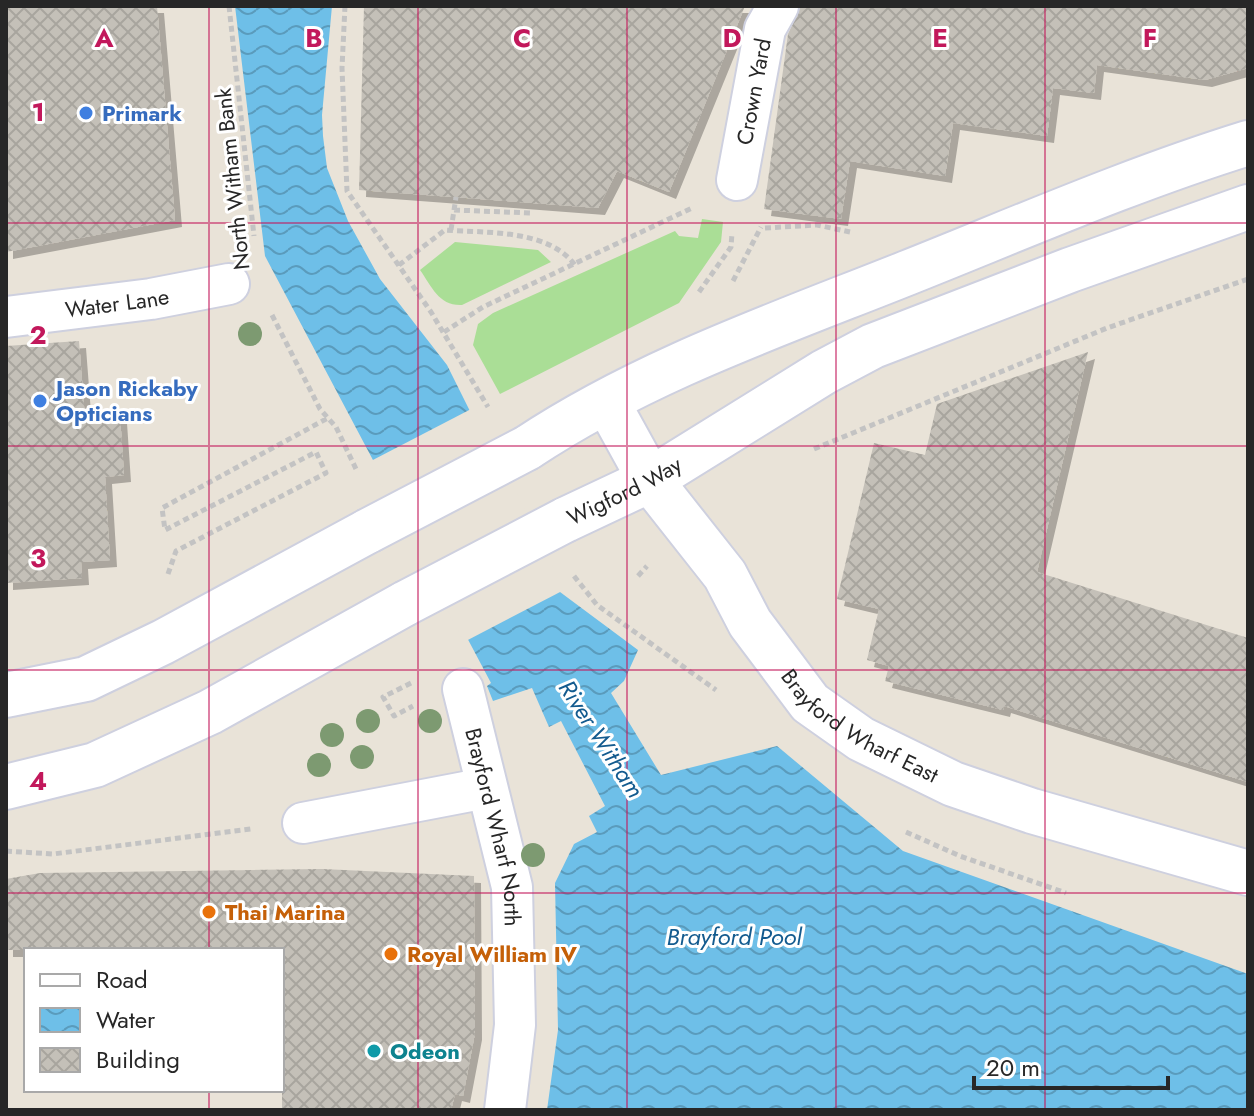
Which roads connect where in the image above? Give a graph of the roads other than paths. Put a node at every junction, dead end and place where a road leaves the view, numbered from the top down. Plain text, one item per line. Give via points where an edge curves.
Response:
1 (778, 6) edge
2 (1248, 143) edge
3 (737, 180) road end
4 (1248, 207) edge
5 (229, 284) dead end
6 (6, 317) edge
7 (607, 402) junction
8 (650, 480) junction
9 (463, 689) dead end
10 (6, 695) edge
11 (6, 787) edge
12 (486, 788) junction
13 (303, 823) road end
14 (1248, 873) edge
15 (505, 1110) edge

1 - 3 street, Crown Yard via 765,29
2 - 7 main road via 1018,227 727,345
4 - 8 main road, Wigford Way via 873,346
5 - 6 street, Water Lane
7 - 8 main road, Brayford Wharf East
7 - 10 main road, bridge via 163,642 86,679
8 - 11 main road, Wigford Way, bridge via 406,603 210,712 109,758
8 - 14 main road, Brayford Wharf East via 725,575 750,623 810,703 861,739 953,784
9 - 12 street, Brayford Wharf North
12 - 13 street
12 - 15 street, Brayford Wharf North via 512,887 515,1025

